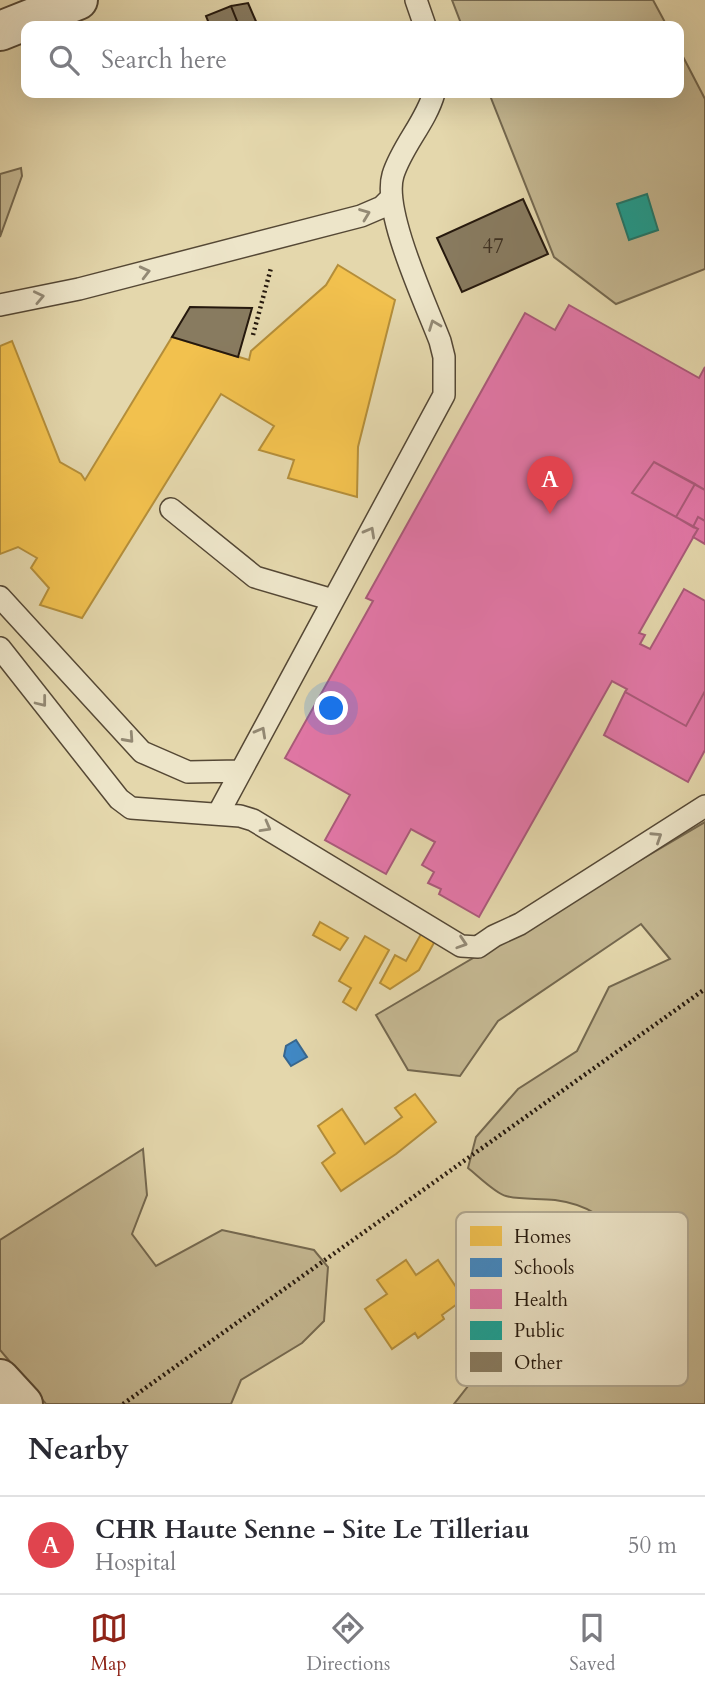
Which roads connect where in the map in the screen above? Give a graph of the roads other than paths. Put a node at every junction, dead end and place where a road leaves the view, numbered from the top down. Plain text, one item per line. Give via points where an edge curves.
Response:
1 (78, 0) edge
2 (416, 0) edge
3 (25, 21) edge
4 (423, 21) edge
5 (21, 23) edge
6 (0, 31) edge
7 (433, 98) edge
8 (390, 199) junction
9 (0, 305) edge
10 (171, 509) dead end
11 (0, 597) edge
12 (333, 600) junction
13 (0, 648) edge
14 (240, 771) junction
15 (705, 806) edge
16 (218, 814) junction
17 (0, 1379) edge
18 (23, 1404) edge

1 - 3 street
2 - 4 lane
5 - 6 street
7 - 8 lane via 402,153
9 -> 8 lane via 361,216
12 -> 8 lane via 444,395 440,341
10 - 12 lane via 256,577
11 -> 14 lane via 142,752 188,772
14 -> 12 lane
13 -> 16 lane via 119,799 131,808
14 - 16 lane
16 -> 15 lane via 253,820 461,946 478,947
17 - 18 street

